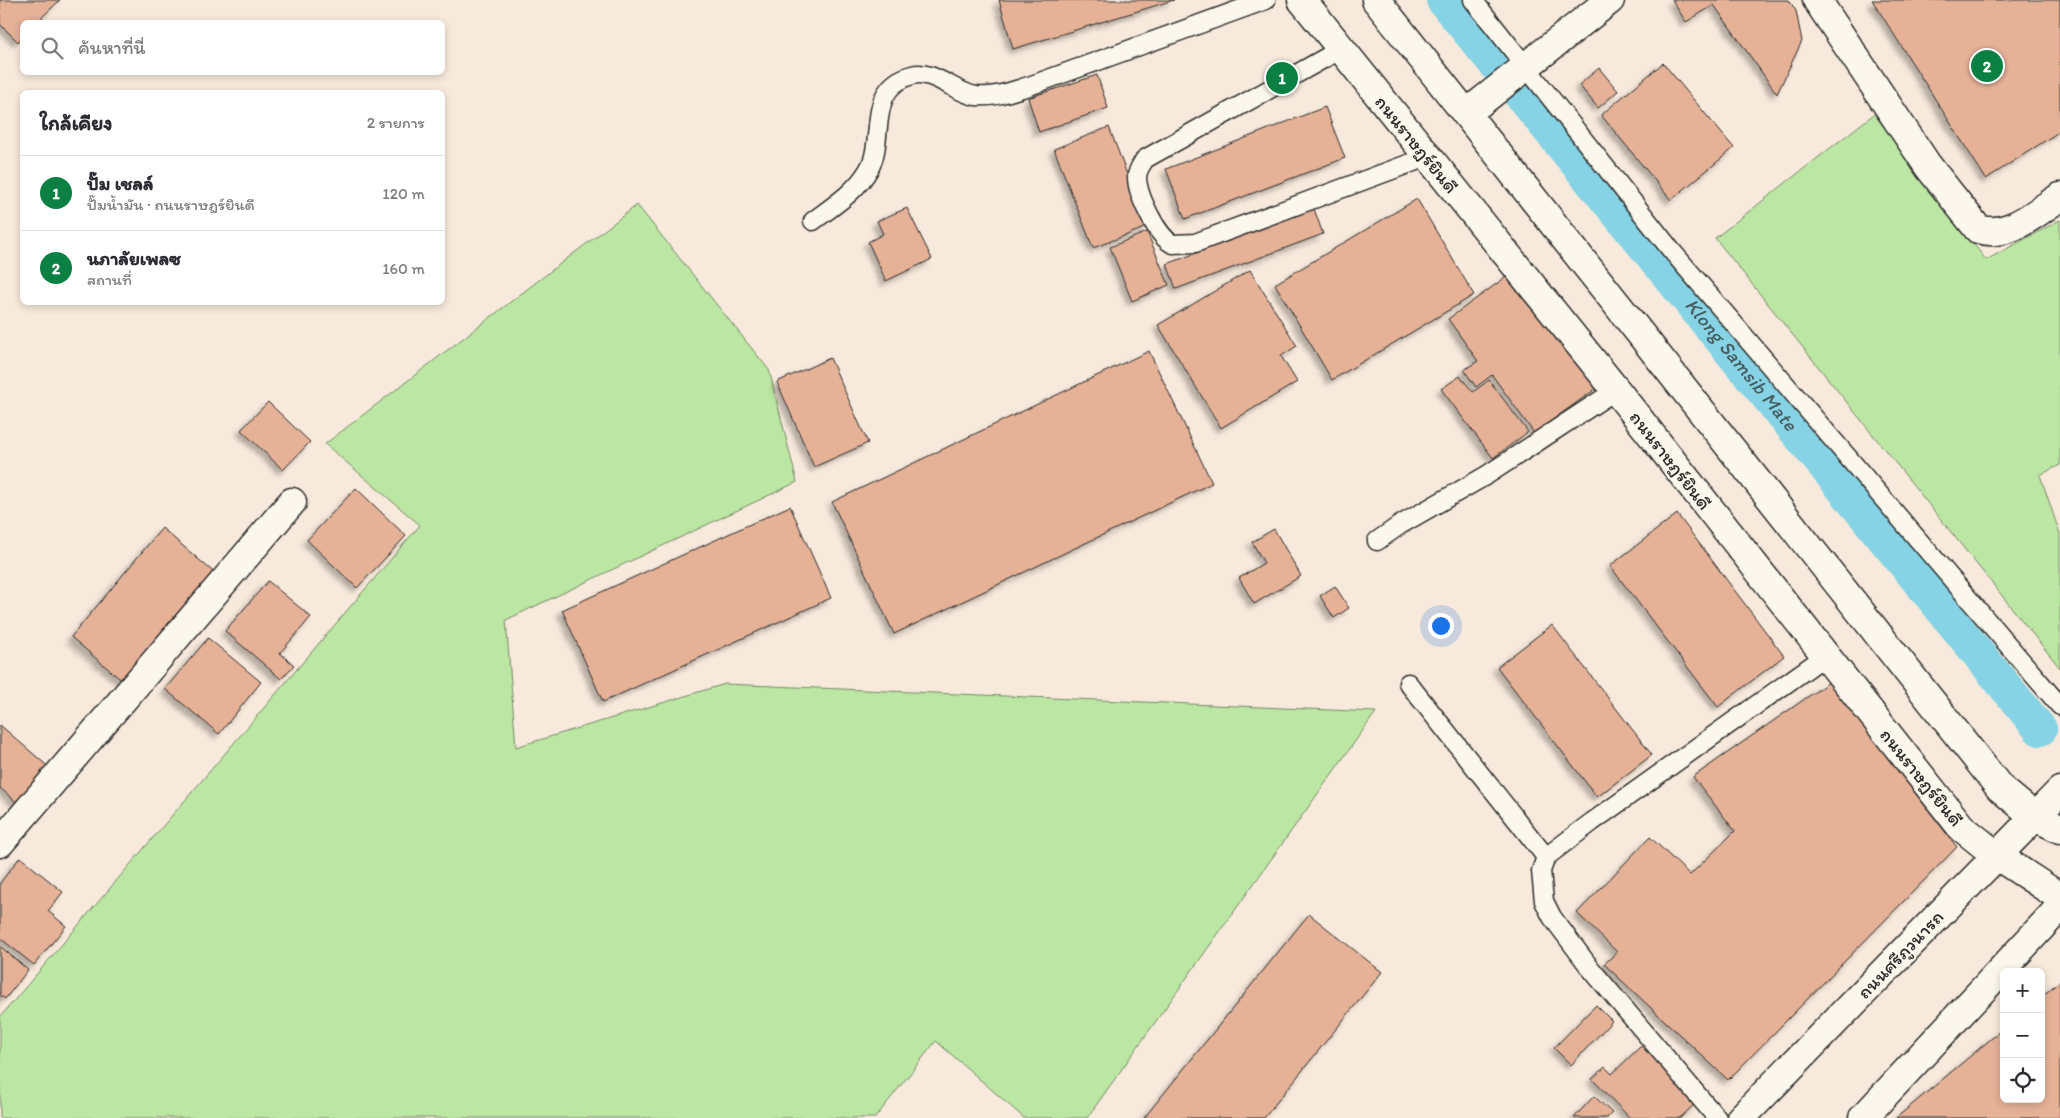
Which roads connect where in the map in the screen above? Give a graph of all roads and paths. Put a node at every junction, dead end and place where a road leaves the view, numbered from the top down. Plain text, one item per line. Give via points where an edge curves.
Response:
1 (1266, 0) edge
2 (1302, 0) edge
3 (1376, 0) edge
4 (1472, 0) edge
5 (1610, 0) edge
6 (1817, 0) edge
7 (1341, 49) junction
8 (1525, 67) junction
9 (1474, 107) junction
10 (1427, 157) junction
11 (2060, 197) edge
12 (813, 221) dead end
13 (1616, 390) junction
14 (292, 502) dead end
15 (1377, 541) dead end
16 (1825, 656) junction
17 (1408, 683) dead end
18 (2060, 706) edge
19 (2060, 791) edge
20 (2035, 817) junction
21 (2060, 829) edge
22 (0, 843) edge
23 (1996, 855) junction
24 (1546, 857) junction
25 (2060, 898) edge
26 (2060, 907) edge
27 (1716, 1118) edge
28 (1741, 1118) edge
29 (1863, 1118) edge

1 - 12 lane via 996,96 976,96 921,73 902,79 881,103 874,158 863,178 851,192
2 - 7 main road, ถนนราษฎร์ยินดี
3 - 9 main road
4 - 8 lane
5 - 8 main road
6 - 11 main road via 1928,166 1978,229 1990,233 2003,232
7 - 10 main road, ถนนราษฎร์ยินดี
7 - 10 lane via 1145,159 1139,170 1138,184 1149,216 1161,235 1173,244 1195,243
8 - 9 main road
8 - 18 lane via 1671,250
9 - 20 main road via 1994,780
10 - 13 main road, ถนนราษฎร์ยินดี
13 - 15 lane via 1487,475
13 - 16 main road, ถนนราษฎร์ยินดี
14 - 22 main road
16 - 23 main road, ถนนราษฎร์ยินดี via 1962,827
16 - 24 lane
17 - 24 lane
19 - 20 main road, ถนนศรีภูวนารถ
20 - 21 main road
20 - 23 main road, ถนนศรีภูวนารถ
23 - 25 main road, ถนนราษฎร์ยินดี
23 - 28 main road, ถนนศรีภูวนารถ
24 - 27 lane via 1541,885 1552,917 1590,969
26 - 29 main road

